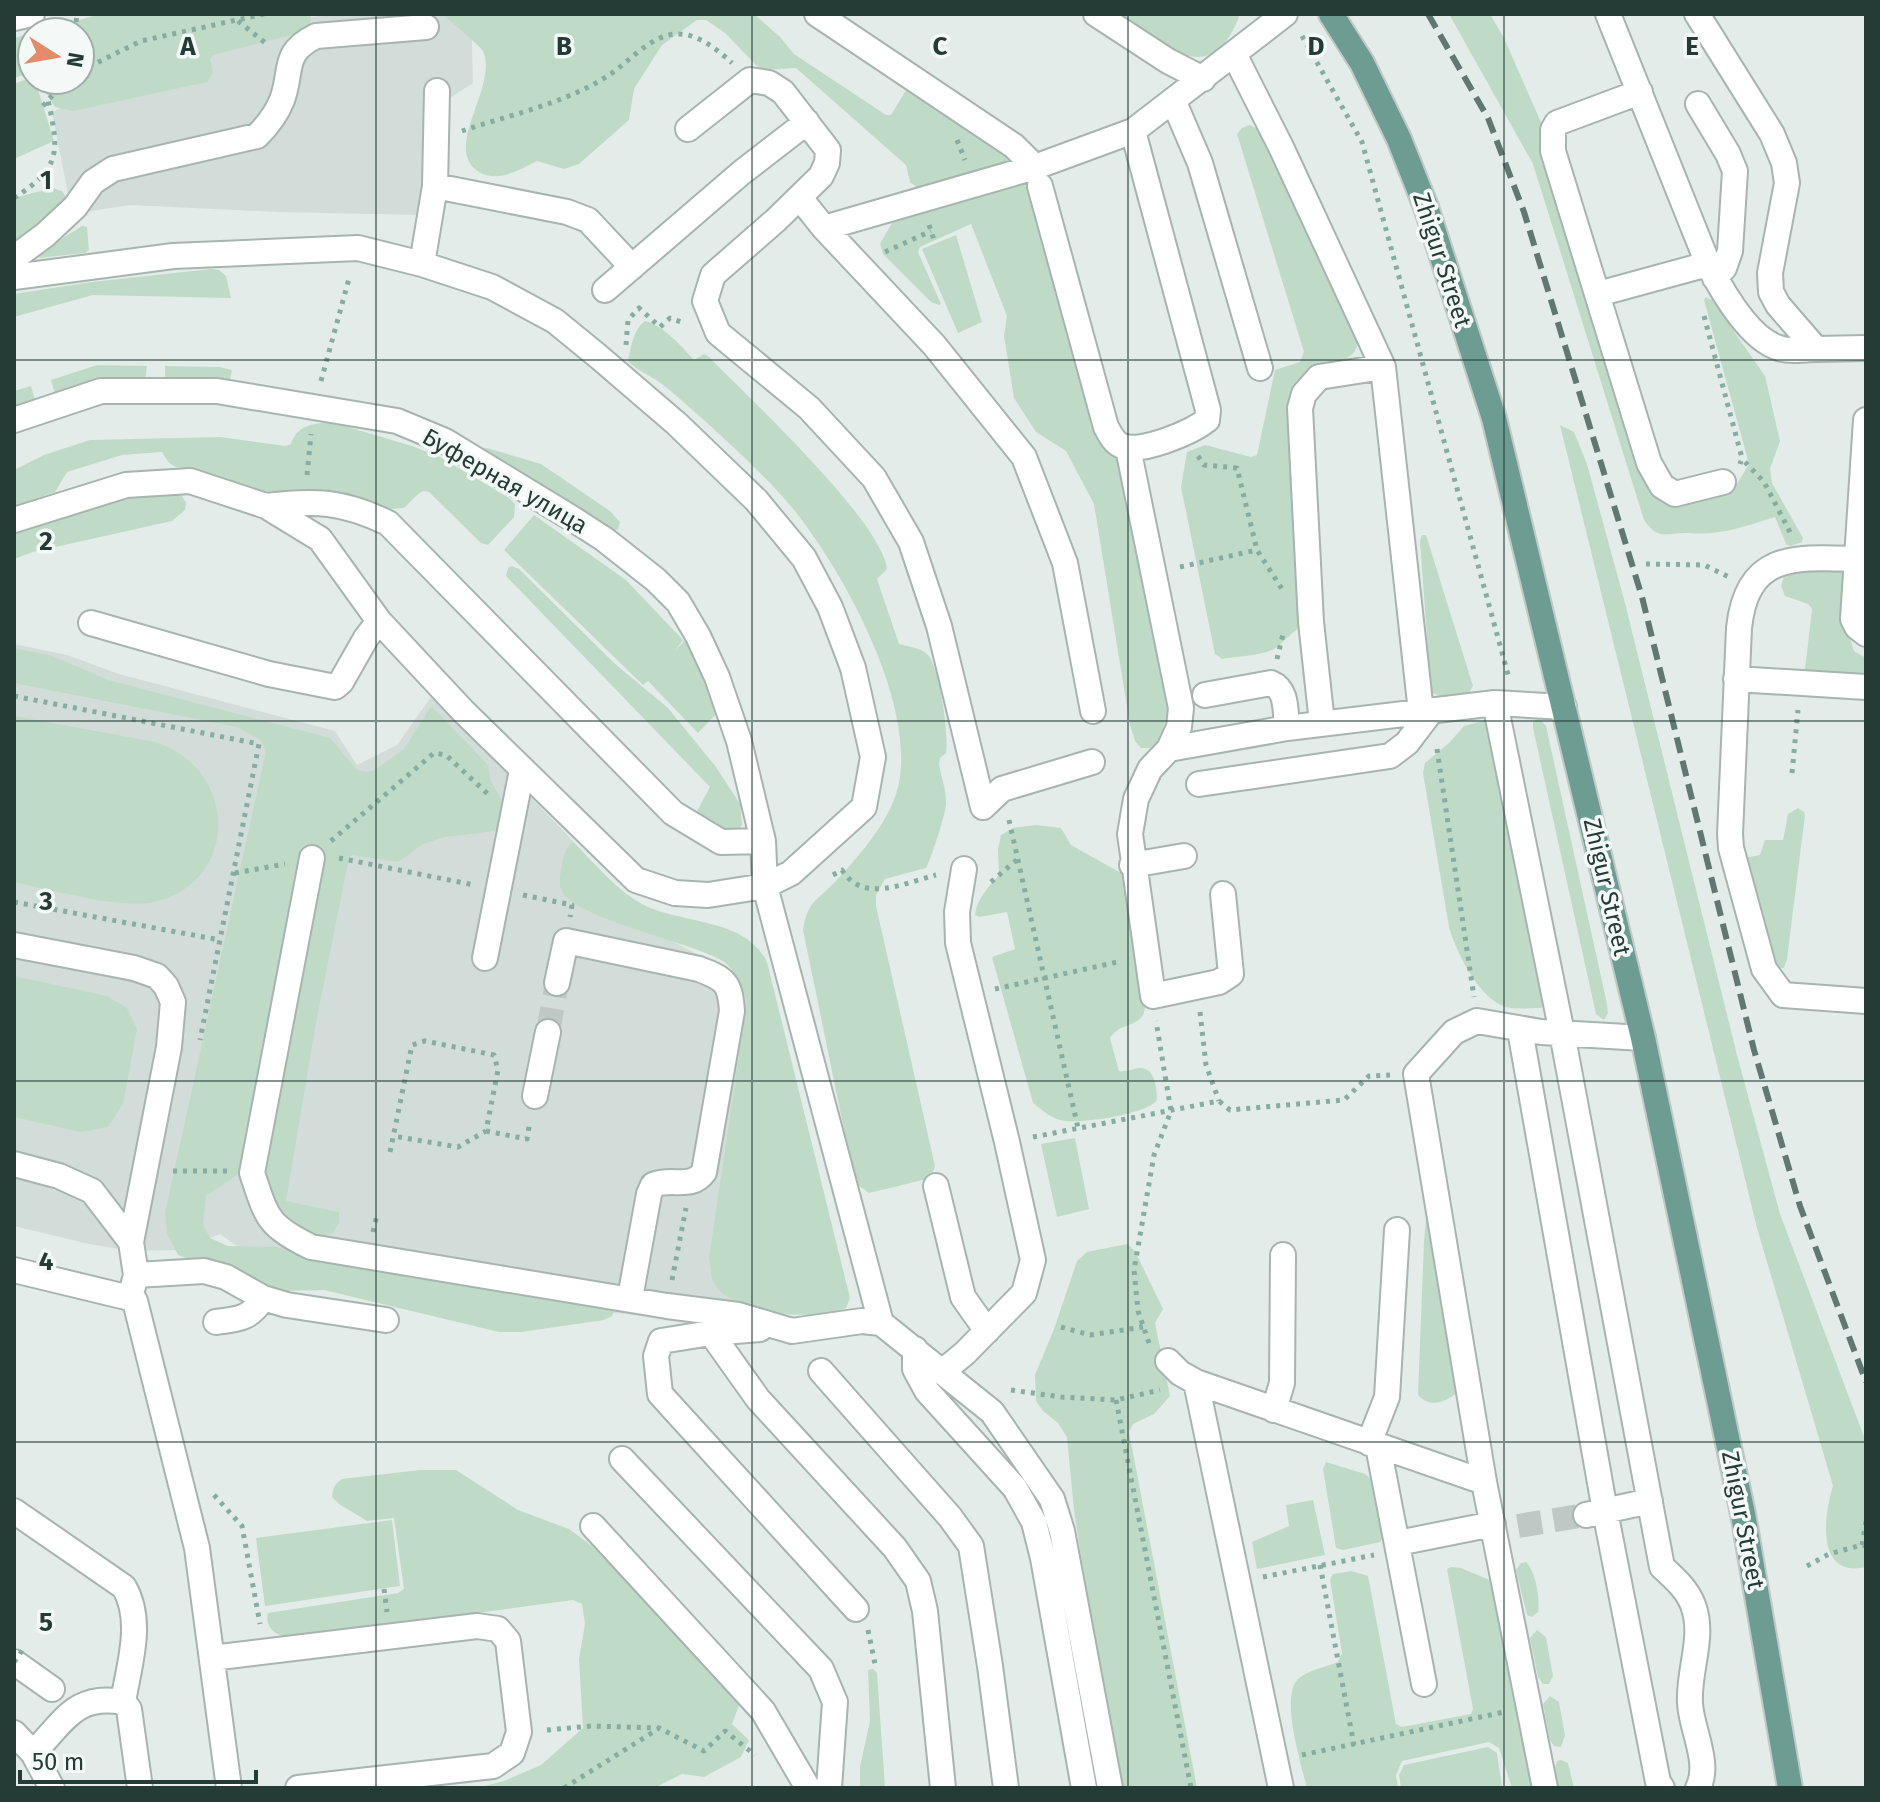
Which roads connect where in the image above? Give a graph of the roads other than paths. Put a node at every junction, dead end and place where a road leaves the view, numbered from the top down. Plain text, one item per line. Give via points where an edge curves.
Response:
1 (32, 14) edge
2 (817, 14) edge
3 (1096, 14) edge
4 (1331, 14) edge
5 (1608, 14) edge
6 (1697, 14) edge
7 (14, 18) edge
8 (1283, 19) edge
9 (426, 27) dead end
10 (1234, 54) junction
11 (1203, 79) junction
12 (437, 91) dead end
13 (1640, 92) junction
14 (1173, 100) junction
15 (1698, 104) dead end
16 (807, 122) junction
17 (688, 129) dead end
18 (1133, 131) junction
19 (1038, 176) junction
20 (435, 186) junction
21 (800, 198) junction
22 (824, 228) junction
23 (14, 258) edge
24 (422, 264) junction
25 (632, 267) junction
26 (1711, 271) junction
27 (14, 277) edge
28 (605, 290) dead end
29 (1598, 294) junction
30 (1866, 348) edge
31 (1816, 349) junction
32 (1383, 367) junction
33 (1260, 368) dead end
34 (14, 420) edge
35 (1866, 420) edge
36 (1128, 448) junction
37 (1723, 482) road end
38 (266, 506) junction
39 (14, 520) edge
40 (1858, 559) junction
41 (379, 621) junction
42 (91, 623) dead end
43 (1866, 634) edge
44 (1736, 679) junction
45 (1866, 687) edge
46 (1205, 695) dead end
47 (1505, 703) junction
48 (1564, 707) junction
49 (1093, 711) dead end
50 (1426, 711) junction
51 (1322, 723) junction
52 (1287, 728) junction
53 (1169, 749) junction
54 (1092, 762) dead end
55 (522, 770) junction
56 (1199, 784) dead end
57 (763, 841) junction
58 (1184, 856) dead end
59 (312, 858) road end
60 (1132, 865) junction
61 (964, 869) road end
62 (765, 886) junction
63 (1223, 894) dead end
64 (14, 945) edge
65 (485, 958) dead end
66 (557, 983) tunnel mouth
67 (1866, 1001) edge
68 (1520, 1030) junction
69 (548, 1032) tunnel mouth
70 (1562, 1033) junction
71 (1643, 1038) junction
72 (535, 1096) road end
73 (14, 1164) edge
74 (936, 1186) dead end
75 (1397, 1230) dead end
76 (131, 1242) junction
77 (1283, 1255) dead end
78 (14, 1270) edge
79 (133, 1287) junction
80 (263, 1298) junction
81 (630, 1298) junction
82 (386, 1320) dead end
83 (216, 1322) dead end
84 (881, 1323) junction
85 (774, 1327) junction
86 (987, 1331) junction
87 (711, 1333) junction
88 (915, 1349) junction
89 (1160, 1356) road end
90 (821, 1371) dead end
91 (942, 1372) junction
92 (1196, 1382) junction
93 (1274, 1410) junction
94 (1374, 1444) junction
95 (622, 1459) dead end
96 (1484, 1482) junction
97 (1650, 1501) junction
98 (14, 1511) edge
99 (1596, 1513) junction
100 (1493, 1524) junction
101 (593, 1526) dead end
102 (1398, 1543) junction
103 (856, 1609) dead end
104 (17, 1657) edge
105 (212, 1658) junction
106 (1424, 1684) dead end
107 (52, 1689) dead end
108 (123, 1702) junction
109 (14, 1733) edge
110 (33, 1753) junction
111 (52, 1788) edge
112 (140, 1788) edge
113 (229, 1788) edge
114 (298, 1788) edge
115 (808, 1788) edge
116 (829, 1788) edge
117 (943, 1788) edge
118 (1006, 1788) edge
119 (1084, 1788) edge
120 (1110, 1788) edge
121 (1281, 1788) edge
122 (1545, 1788) edge
123 (1662, 1788) edge
124 (1698, 1788) edge
125 (1790, 1788) edge

1 - 7 lane
2 - 19 lane via 1014,146
3 - 11 lane
4 - 48 main road, Zhigur Street via 1362,63 1426,207 1494,418
5 - 13 lane
6 - 31 lane via 1772,134 1784,163 1787,183 1771,292
8 - 10 lane
9 - 23 lane via 316,36 304,42 289,61 272,121 257,136 113,169
10 - 11 lane
10 - 32 lane
11 - 14 lane
12 - 20 lane
13 - 26 lane
13 - 29 lane via 1557,123 1553,130 1553,151
14 - 18 lane
14 - 33 lane via 1200,163
15 - 26 lane via 1735,171 1730,251 1724,268
16 - 17 lane via 783,92 750,80
16 - 21 lane via 828,150 821,176
16 - 25 lane
18 - 19 lane
18 - 36 lane via 1208,410 1207,420 1184,434
19 - 22 lane
19 - 36 lane via 1106,427 1118,445
20 - 24 lane
20 - 25 lane via 588,220
21 - 22 lane
21 - 54 lane via 713,275 705,301 718,333 809,408 874,478 911,542 939,626 983,807 1002,789
22 - 49 lane via 934,345 1024,457 1065,563
24 - 27 lane via 358,248 173,256
24 - 62 lane via 492,287 555,321 677,424 756,500 804,558 853,668 873,757 864,807 791,873
25 - 28 lane
26 - 29 lane
26 - 31 lane via 1758,336 1783,350
29 - 37 lane via 1649,463 1662,486 1675,494
30 - 31 lane
32 - 50 lane
32 - 51 lane via 1319,377 1304,394 1303,616
34 - 57 lane, Буферная улица via 101,391 217,391 397,421 445,441 604,539 678,602 717,677
35 - 40 lane
36 - 53 lane via 1181,708
38 - 39 lane via 190,481 126,485
38 - 41 lane via 320,539
38 - 57 lane via 343,504 388,523 673,813 721,842
40 - 43 lane via 1853,619
40 - 44 lane via 1803,559 1770,568 1753,581 1742,603
41 - 42 lane via 335,687 269,674
41 - 55 lane
44 - 45 lane
44 - 67 lane via 1731,848 1764,969 1783,995
46 - 52 lane via 1271,683 1283,694
47 - 48 lane
47 - 50 lane
47 - 70 lane
48 - 71 main road, Zhigur Street
50 - 51 lane
50 - 56 lane via 1407,743 1390,756
51 - 52 lane
52 - 53 lane
53 - 60 lane via 1150,769 1136,799
55 - 62 lane via 636,880 675,893 708,895
55 - 65 lane
57 - 62 lane, Буферная улица
58 - 60 lane
59 - 81 lane via 252,1173 267,1217 286,1235 311,1247
60 - 63 lane via 1153,996 1219,982 1231,974
61 - 86 lane via 958,943 1033,1260 1024,1293
62 - 84 lane, Буферная улица
64 - 76 lane via 157,976 173,1002
66 - 81 lane via 566,941 699,969 727,984 732,1011 704,1172 690,1183 664,1180 653,1185
68 - 70 lane
68 - 96 lane via 1477,1021 1454,1032 1416,1074
68 - 99 lane
69 - 72 lane
70 - 71 lane
70 - 97 lane
71 - 125 main road, Zhigur Street via 1746,1528
73 - 76 lane via 92,1191
74 - 86 lane via 963,1297
75 - 94 lane via 1387,1397
76 - 79 lane
77 - 93 lane via 1282,1383
78 - 79 lane
79 - 80 lane via 204,1271
79 - 105 lane via 197,1548
80 - 82 lane
80 - 83 lane via 254,1313
81 - 85 lane via 738,1315
84 - 85 lane via 792,1331
84 - 88 lane
85 - 87 lane
86 - 91 lane
87 - 103 lane via 661,1341 656,1356 660,1394
87 - 117 lane via 758,1399 895,1548 918,1581
88 - 91 lane
88 - 119 lane via 915,1369 927,1391 1015,1488 1034,1522
89 - 92 lane
90 - 118 lane via 971,1546
91 - 120 lane via 992,1412 1052,1499
92 - 93 lane
92 - 121 lane
93 - 94 lane
94 - 96 lane
94 - 102 lane
95 - 116 lane via 821,1669 835,1702
96 - 100 lane
97 - 99 lane
97 - 124 lane via 1662,1567 1693,1606 1698,1639 1689,1704 1701,1763
98 - 108 lane via 124,1587 132,1602 134,1632
99 - 123 lane
100 - 102 lane
100 - 122 lane
101 - 115 lane via 763,1711
102 - 106 lane
104 - 107 lane
105 - 113 lane
105 - 114 lane via 477,1626 498,1629 508,1641 519,1732 512,1753 493,1766
108 - 110 lane via 80,1703
108 - 112 lane via 129,1709
109 - 110 lane
110 - 111 lane

